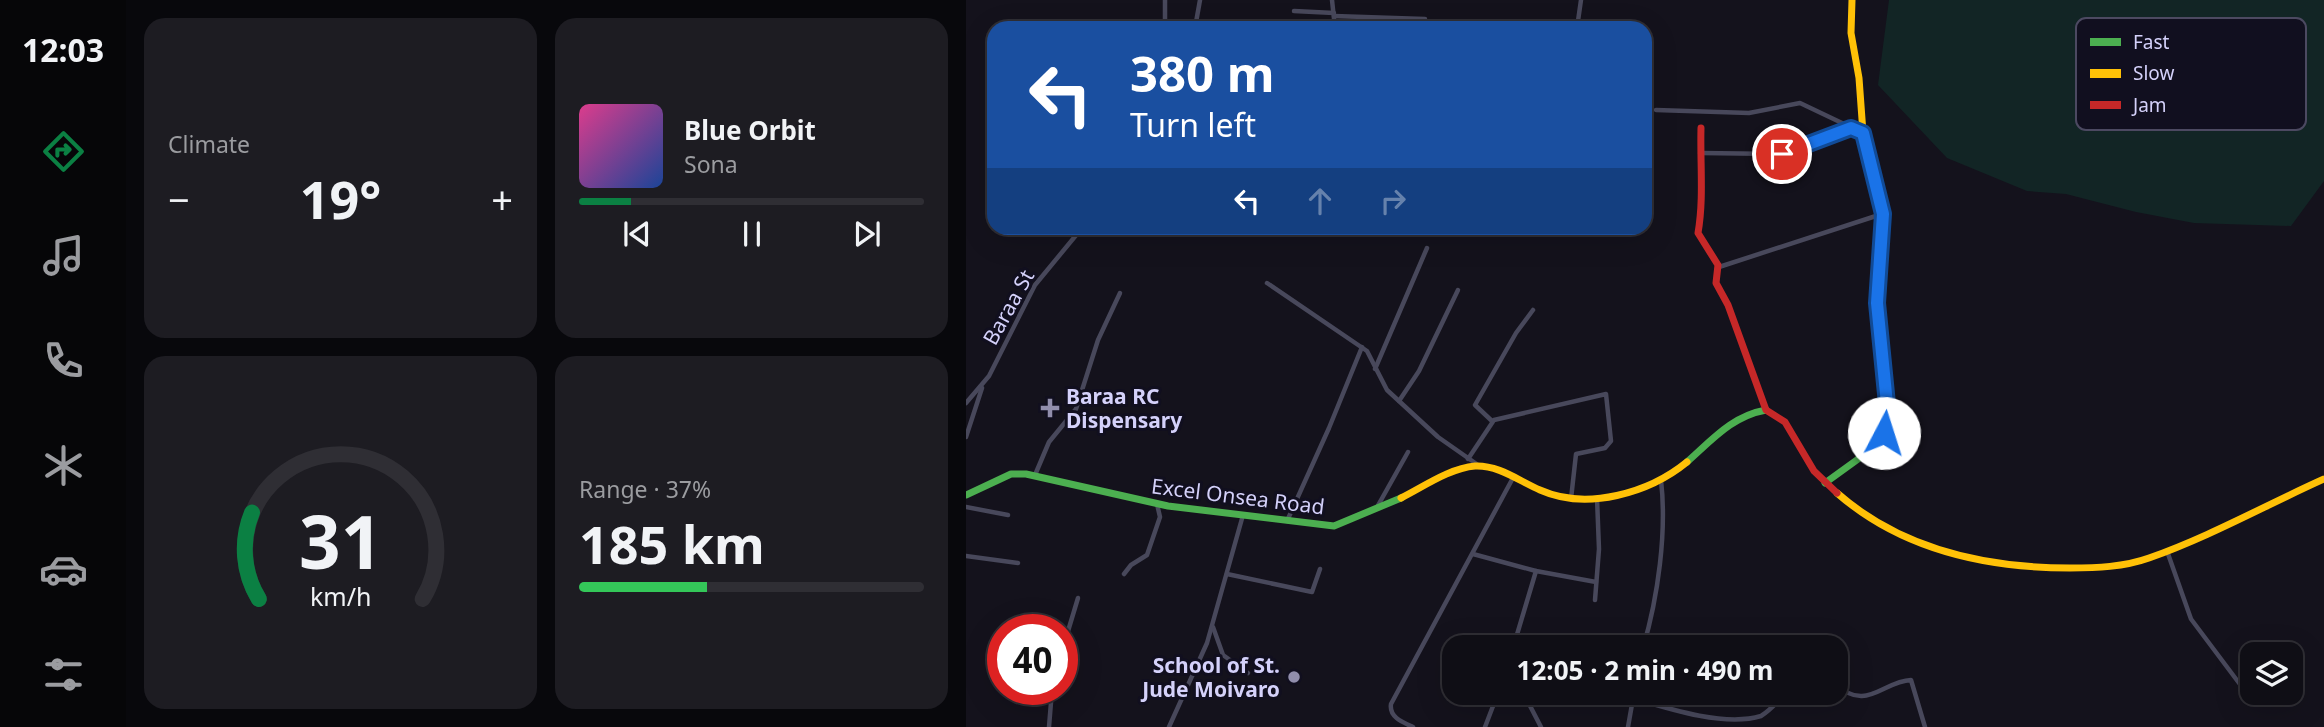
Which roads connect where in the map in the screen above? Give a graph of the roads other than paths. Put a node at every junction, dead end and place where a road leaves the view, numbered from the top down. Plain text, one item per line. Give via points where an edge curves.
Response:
1 (1165, 0) edge
2 (1200, 0) edge
3 (1332, 0) edge
4 (1581, 0) edge
5 (1852, 0) edge
6 (1294, 11) dead end
7 (1334, 14) junction
8 (1425, 19) dead end
9 (1165, 21) edge
10 (1196, 21) edge
11 (1334, 21) edge
12 (1578, 21) edge
13 (1656, 110) dead end
14 (1701, 128) dead end
15 (1851, 128) junction
16 (1863, 133) junction
17 (1700, 153) junction
18 (1883, 214) junction
19 (1076, 235) edge
20 (1427, 248) dead end
21 (1719, 267) junction
22 (1266, 284) dead end
23 (1458, 290) dead end
24 (1120, 293) dead end
25 (1533, 310) dead end
26 (1362, 347) junction
27 (1375, 369) junction
28 (982, 387) junction
29 (1399, 401) junction
30 (966, 403) edge
31 (1766, 410) junction
32 (1492, 421) junction
33 (966, 437) edge
34 (1408, 452) dead end
35 (1468, 459) junction
36 (1478, 465) junction
37 (1035, 475) junction
38 (1514, 477) junction
39 (2324, 479) edge
40 (1661, 480) junction
41 (1825, 483) junction
42 (966, 495) edge
43 (1597, 498) junction
44 (1571, 499) junction
45 (1157, 503) junction
46 (966, 507) edge
47 (1376, 509) junction
48 (1008, 515) dead end
49 (1243, 515) junction
50 (1287, 522) junction
51 (2167, 551) junction
52 (1473, 554) junction
53 (966, 556) edge
54 (1018, 563) dead end
55 (1320, 569) dead end
56 (1536, 571) junction
57 (1124, 574) dead end
58 (1227, 574) junction
59 (1596, 582) junction
60 (1078, 598) dead end
61 (1595, 600) dead end
62 (1073, 614) edge
63 (1213, 626) junction
64 (1517, 635) edge
65 (1646, 635) edge
66 (1248, 673) dead end
67 (2240, 684) edge
68 (1848, 692) edge
69 (1051, 705) edge
70 (1493, 705) edge
71 (1530, 705) edge
72 (1632, 705) edge
73 (1659, 705) edge
74 (1773, 705) edge
75 (1049, 727) edge
76 (1169, 727) edge
77 (1413, 727) edge
78 (1485, 727) edge
79 (1541, 727) edge
80 (1628, 727) edge
81 (1925, 727) edge

1 - 9 street
2 - 10 street
3 - 7 street
4 - 12 street
5 - 16 street via 1851,33
6 - 7 street
7 - 8 street
7 - 11 street
13 - 15 street via 1749,113 1800,103
14 - 17 street
15 - 16 street
15 - 17 street via 1782,154
16 - 18 street
17 - 21 street via 1698,233
18 - 21 street
18 - 41 street via 1877,303 1887,425 1870,450
19 - 28 street, Baraa St via 1035,285
20 - 27 street
21 - 31 street via 1716,283
22 - 26 street
23 - 29 street via 1419,371
24 - 37 street via 1098,340 1076,409 1049,442
25 - 32 street via 1476,404
26 - 27 street
26 - 50 street
27 - 29 street
28 - 30 street, Baraa St
28 - 33 street
29 - 35 street
31 - 40 street via 1734,422
31 - 41 street via 1792,431
32 - 35 street
32 - 44 street via 1606,394 1611,441 1605,448 1577,452
34 - 47 street
35 - 36 street
36 - 38 street
36 - 47 street, Excel Onsea Road
37 - 42 street, Excel Onsea Road via 1011,474
37 - 45 street, Excel Onsea Road
38 - 44 street
38 - 52 street
39 - 51 street
40 - 43 street
40 - 65 street via 1662,527
41 - 51 street via 1877,524 1975,562 2035,568 2105,567
43 - 44 street
43 - 59 street
45 - 49 street, Excel Onsea Road
45 - 57 street via 1160,517 1147,555
46 - 48 street
47 - 50 street, Excel Onsea Road via 1334,526
49 - 50 street, Excel Onsea Road
49 - 58 street
51 - 67 street via 2191,619
52 - 56 street
52 - 77 street via 1391,704 1396,718
53 - 54 street
55 - 58 street via 1309,592
56 - 59 street
56 - 64 street
58 - 63 street
59 - 61 street
60 - 62 street
63 - 66 street via 1223,655
63 - 76 street
68 - 81 street via 1868,696 1911,680
69 - 75 street
70 - 78 street
71 - 79 street
72 - 80 street
73 - 74 street via 1732,723 1762,715

